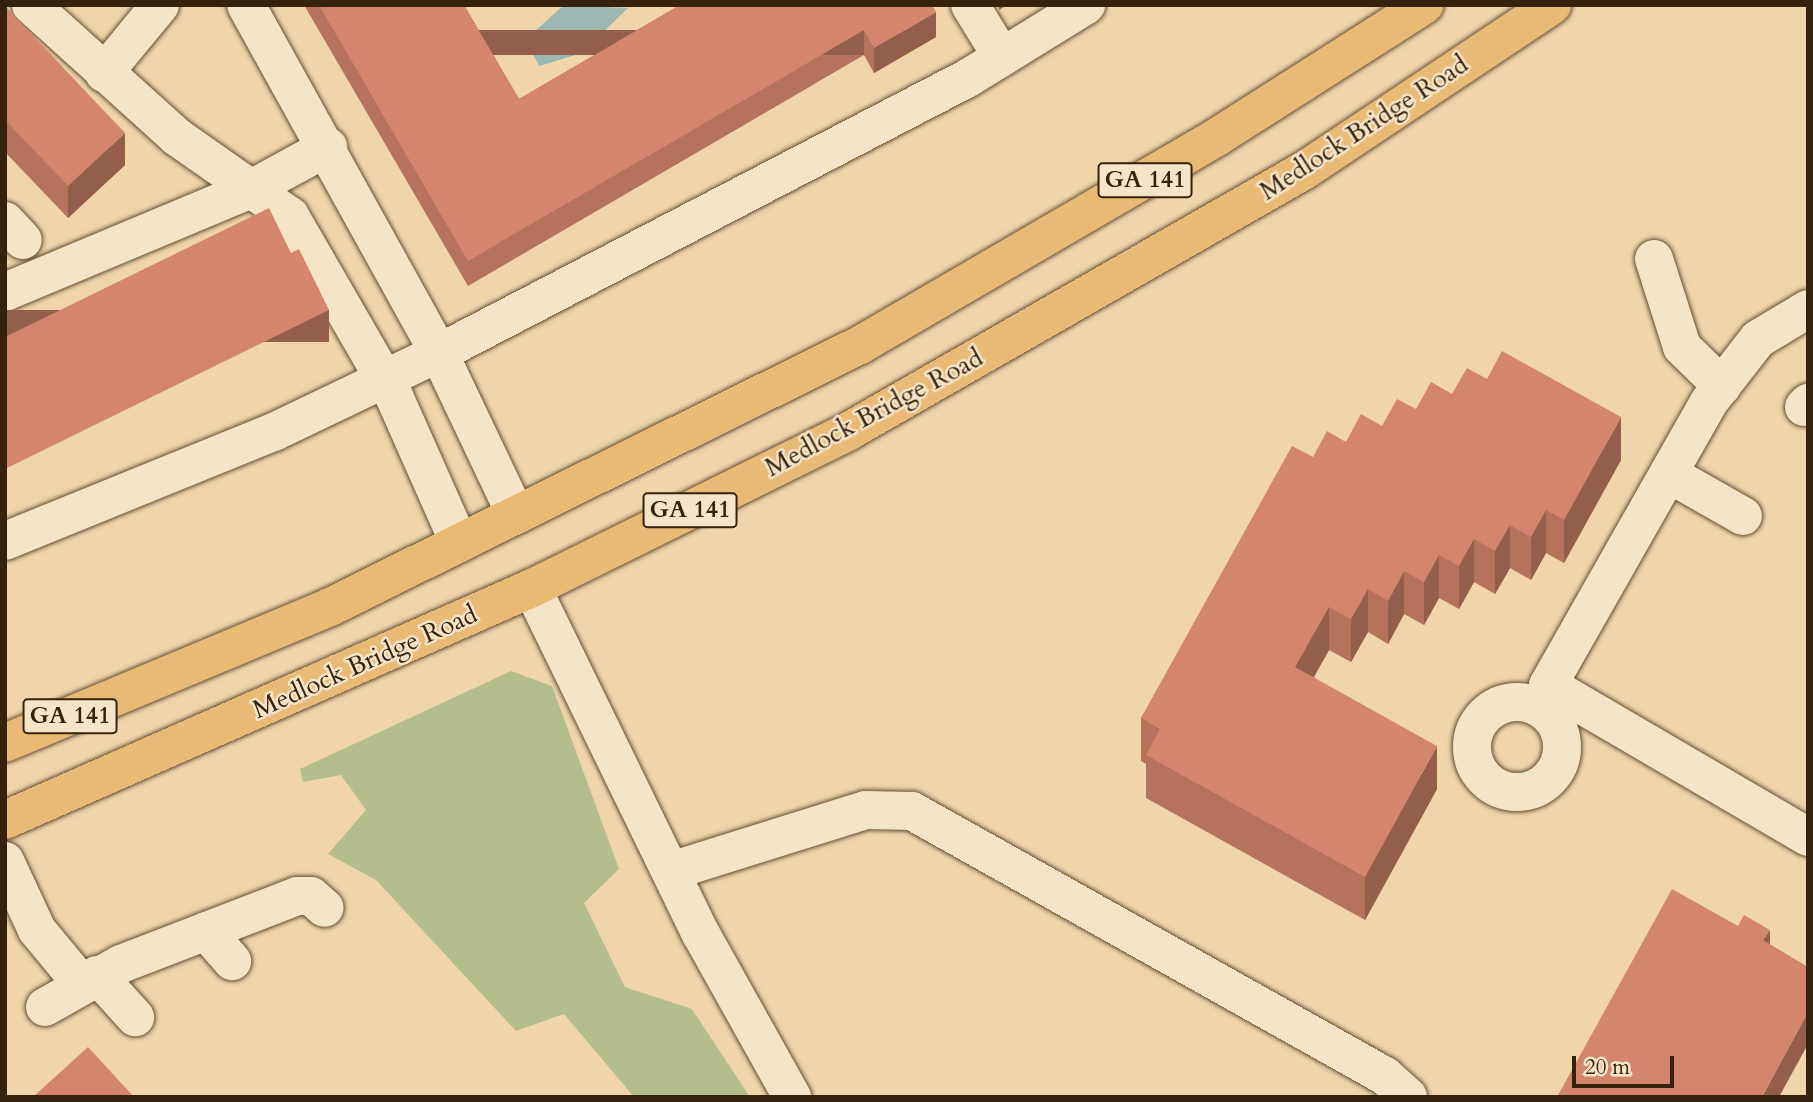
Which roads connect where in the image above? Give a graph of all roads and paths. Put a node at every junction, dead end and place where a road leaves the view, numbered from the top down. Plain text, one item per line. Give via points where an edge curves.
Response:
1 (31, 5) edge
2 (160, 5) edge
3 (246, 5) edge
4 (971, 5) edge
5 (1086, 5) edge
6 (1424, 5) edge
7 (1552, 5) edge
8 (1002, 57) junction
9 (104, 73) junction
10 (328, 147) junction
11 (251, 189) junction
12 (373, 233) junction
13 (1654, 259) dead end
14 (318, 262) junction
15 (5, 292) edge
16 (1808, 309) edge
17 (439, 353) junction
18 (384, 378) junction
19 (1722, 386) junction
20 (1669, 474) junction
21 (516, 515) junction
22 (1743, 516) dead end
23 (5, 541) edge
24 (458, 543) junction
25 (532, 588) junction
26 (5, 743) edge
27 (5, 820) edge
28 (1808, 837) edge
29 (5, 861) edge
30 (671, 871) junction
31 (325, 908) dead end
32 (206, 931) junction
33 (232, 961) dead end
34 (89, 979) junction
35 (45, 1007) dead end
36 (135, 1017) dead end
37 (792, 1097) edge
38 (1408, 1097) edge

1 - 9 lane
2 - 9 lane
3 - 10 lane
4 - 8 lane
5 - 8 lane
6 - 21 highway, GA 141 via 1217,137 860,345
7 - 25 highway, Medlock Bridge Road / GA 141 via 1245,205 849,431
8 - 17 lane
9 - 11 lane
10 - 11 lane
10 - 12 lane
11 - 14 lane via 290,216
11 - 15 lane
12 - 14 lane
12 - 17 lane
13 - 19 lane via 1682,347
14 - 18 lane
16 - 19 lane via 1758,339
17 - 18 lane
17 - 21 lane
18 - 23 lane via 274,432
18 - 24 lane
19 - 20 lane
20 - 22 lane
20 - 28 lane via 1541,695
21 - 24 highway, GA 141
24 - 26 highway, GA 141 via 332,606
25 - 27 highway, Medlock Bridge Road / GA 141
25 - 30 lane
29 - 34 lane via 37,930
30 - 37 lane
30 - 38 lane via 866,810 912,811 1384,1076
31 - 32 lane via 304,894
32 - 33 lane
32 - 34 lane
34 - 35 lane
34 - 36 lane

